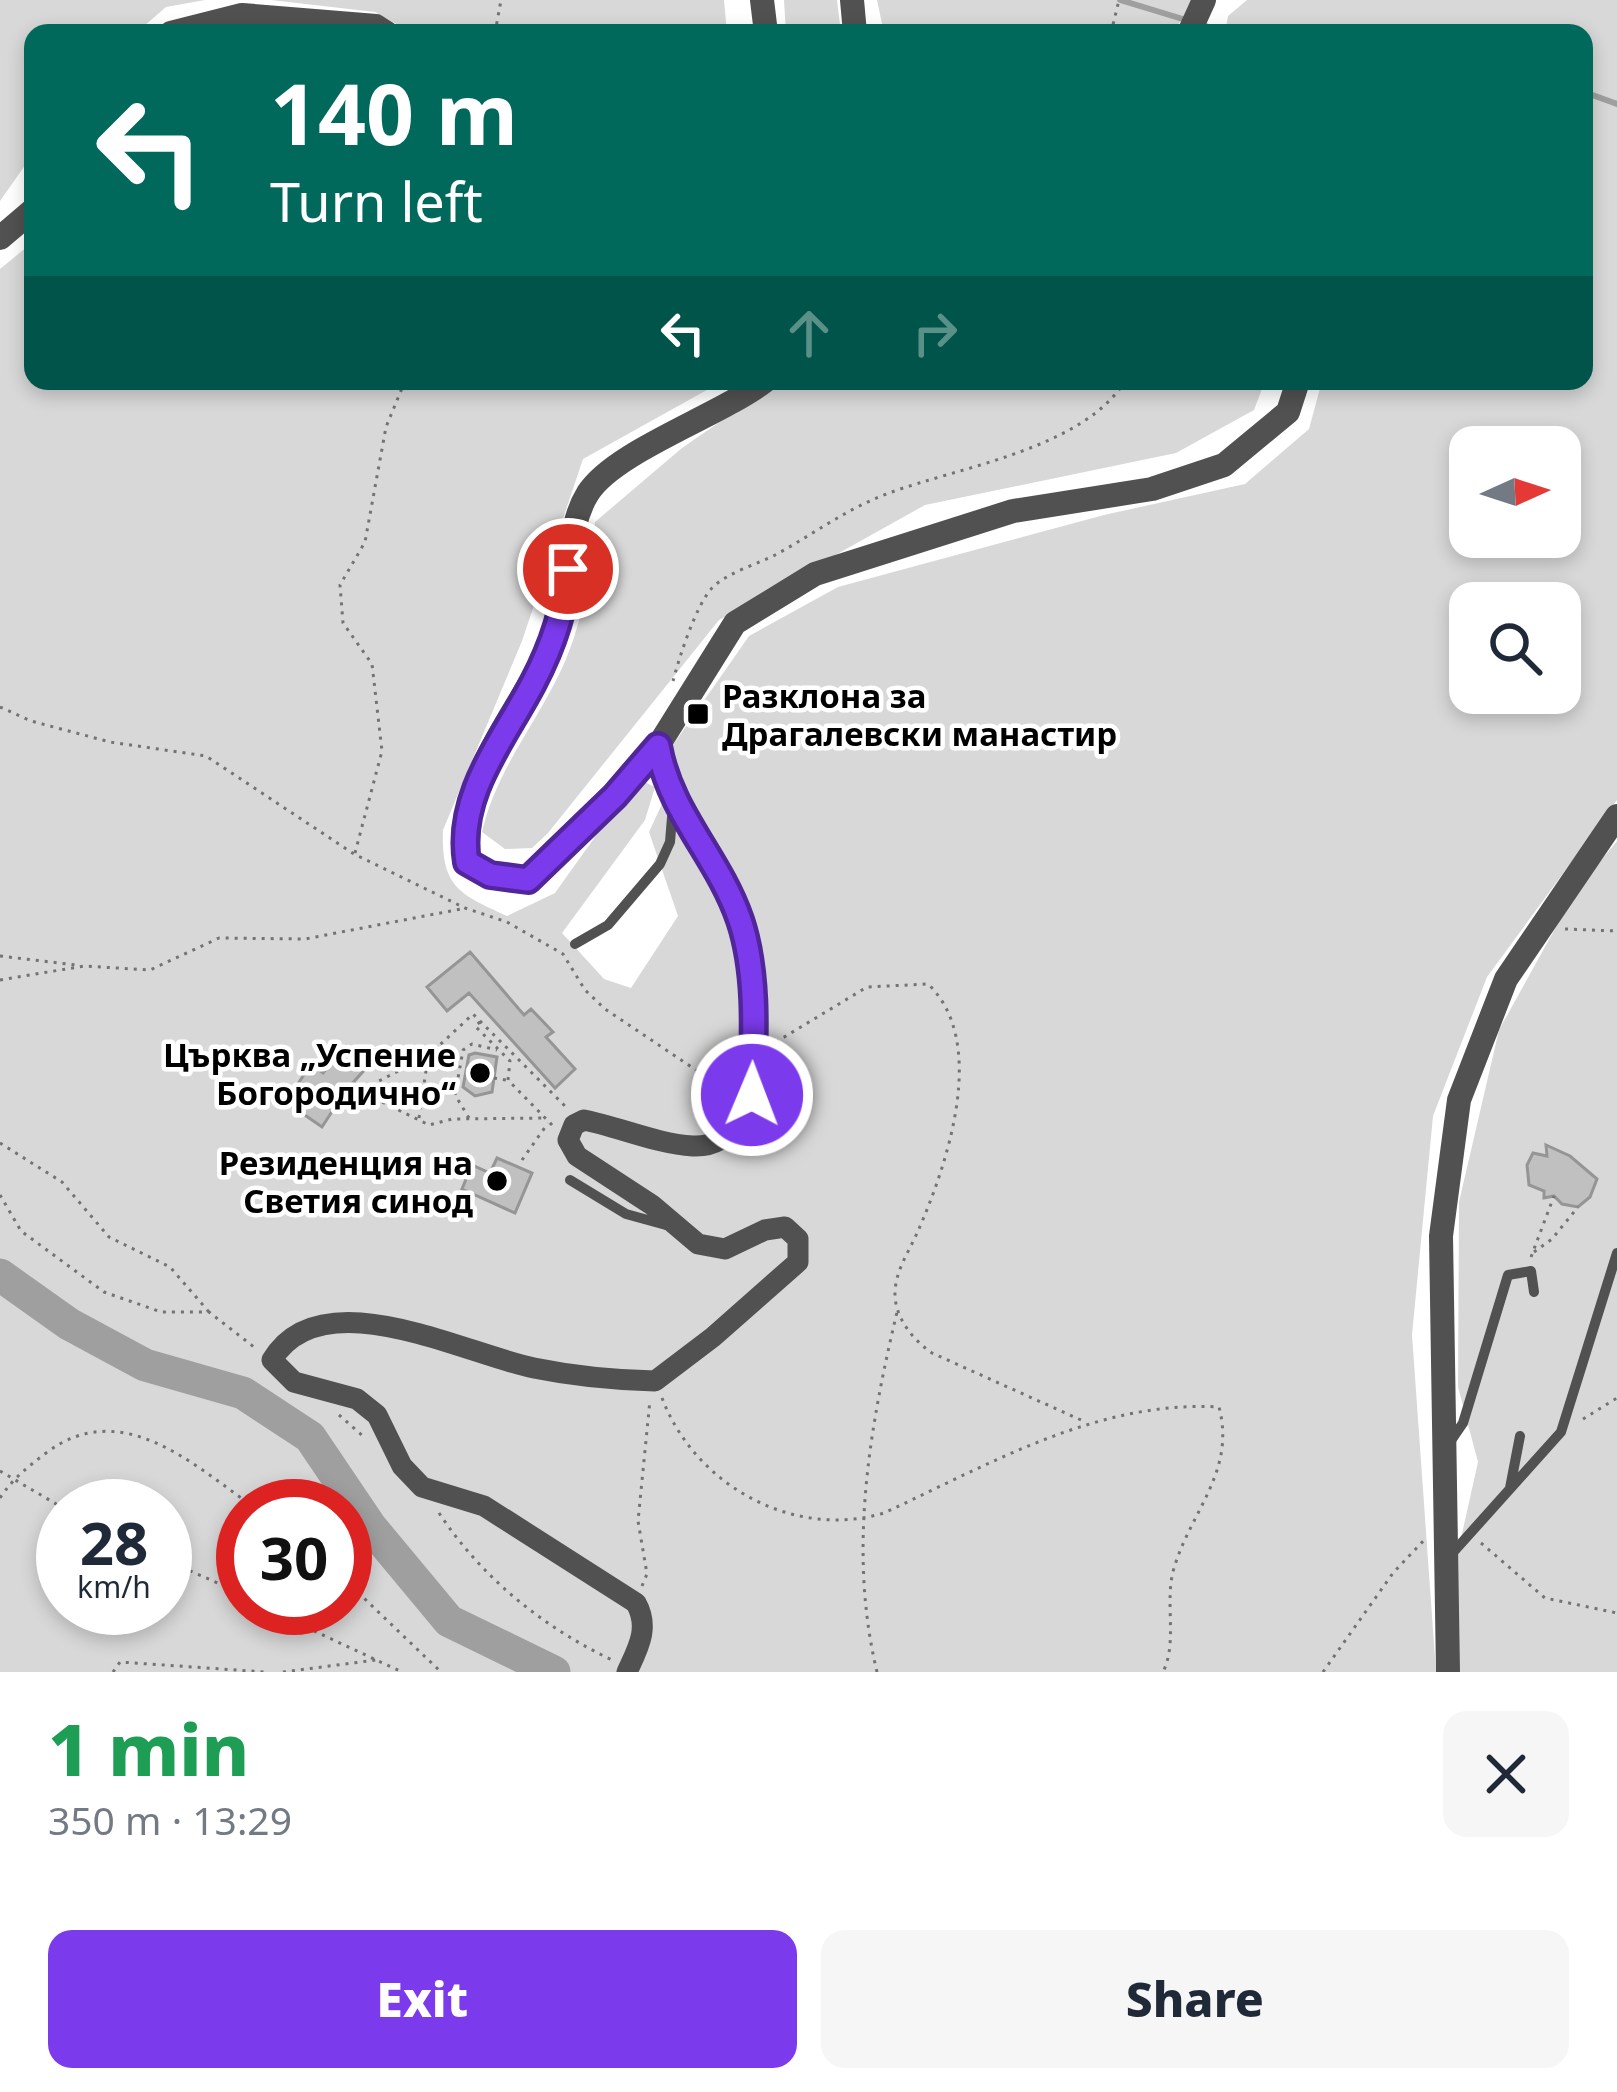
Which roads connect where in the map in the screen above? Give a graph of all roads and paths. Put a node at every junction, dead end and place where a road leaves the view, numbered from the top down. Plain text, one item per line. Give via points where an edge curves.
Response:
1 (206, 24) edge
2 (352, 24) edge
3 (24, 218) edge
4 (0, 238) edge
5 (401, 390) edge
6 (750, 390) edge
7 (1116, 390) edge
8 (1295, 390) edge
9 (670, 689) dead end
10 (0, 706) edge
11 (658, 746) junction
12 (673, 801) junction
13 (1617, 816) edge
14 (355, 854) junction
15 (465, 908) junction
16 (1538, 929) junction
17 (1617, 931) edge
18 (574, 944) dead end
19 (0, 956) edge
20 (84, 966) junction
21 (0, 980) edge
22 (482, 1019) junction
23 (499, 1050) junction
24 (429, 1055) junction
25 (754, 1055) junction
26 (494, 1078) dead end
27 (508, 1080) junction
28 (326, 1084) dead end
29 (368, 1095) junction
30 (470, 1118) junction
31 (419, 1120) junction
32 (547, 1120) junction
33 (742, 1121) junction
34 (574, 1131) junction
35 (0, 1143) edge
36 (522, 1160) dead end
37 (570, 1180) dead end
38 (0, 1195) edge
39 (1554, 1196) dead end
40 (1578, 1207) dead end
41 (680, 1230) junction
42 (1532, 1253) junction
43 (1617, 1253) edge
44 (1527, 1270) junction
45 (1534, 1292) dead end
46 (898, 1309) junction
47 (208, 1312) junction
48 (272, 1360) junction
49 (655, 1381) junction
50 (1617, 1398) edge
51 (327, 1403) dead end
52 (1085, 1422) junction
53 (1561, 1432) junction
54 (1520, 1436) dead end
55 (369, 1441) dead end
56 (1443, 1452) junction
57 (0, 1471) edge
58 (13, 1478) junction
59 (216, 1480) edge
60 (422, 1486) junction
61 (36, 1492) edge
62 (1507, 1497) junction
63 (0, 1498) edge
64 (1443, 1519) junction
65 (862, 1520) junction
66 (1470, 1534) junction
67 (1443, 1560) junction
68 (636, 1603) junction
69 (372, 1606) edge
70 (1617, 1613) edge
71 (323, 1635) edge
72 (377, 1660) junction
73 (628, 1670) edge
74 (112, 1672) edge
75 (265, 1672) edge
76 (283, 1672) edge
77 (402, 1672) edge
78 (441, 1672) edge
79 (877, 1672) edge
80 (1163, 1672) edge
81 (1323, 1672) edge
82 (1448, 1672) edge

1 - 2 street via 242,15
3 - 4 street
5 - 14 path via 386,427 364,542 340,584 343,623 372,664 382,751
6 - 11 street via 616,463 588,493 572,531 565,608 533,683 488,756 463,840 467,862 528,880
7 - 9 path via 1087,417 1015,454 889,493 712,588
8 - 11 street via 1288,412 1223,465 1152,489 1013,511 815,574 735,623
10 - 14 path via 110,742 206,757
11 - 12 street
12 - 18 lane via 660,864 608,925
12 - 25 street via 740,920
13 - 16 street
14 - 15 path
15 - 20 path via 305,939 218,938 150,970
15 - 33 path via 562,954 605,1009 732,1094
16 - 17 path
16 - 56 street via 1506,979 1459,1100 1441,1236
19 - 20 path
20 - 21 path
22 - 23 path via 475,1026
22 - 24 path via 473,1014
22 - 34 path
23 - 27 path via 510,1061
23 - 30 path via 463,1050 455,1095
24 - 29 path
24 - 31 path
25 - 33 street
25 - 46 path via 866,987 928,984 942,997 961,1080 947,1150 900,1266
26 - 27 path
27 - 32 path
28 - 29 path via 348,1099
29 - 31 path
30 - 31 path via 438,1126
30 - 32 path
32 - 34 path
32 - 36 path
33 - 34 street via 694,1146
34 - 41 street via 577,1156
35 - 47 path via 62,1182 109,1237 170,1267
37 - 41 lane via 626,1214
38 - 47 path via 21,1231 104,1292 161,1312
39 - 42 path
40 - 42 path
41 - 49 street via 725,1249 785,1227 801,1250 785,1275
42 - 44 path
43 - 53 lane
44 - 45 lane
44 - 56 lane via 1508,1275 1463,1423
46 - 52 path via 914,1340 932,1353
46 - 65 path
47 - 48 path
48 - 49 street via 281,1344 306,1330 383,1323 536,1369
48 - 60 street via 294,1382 357,1399 377,1414 402,1466
49 - 65 path via 668,1414 716,1480 763,1505
49 - 68 path via 638,1521 646,1574
50 - 53 path
51 - 55 path
52 - 65 path
52 - 80 path via 1219,1407 1223,1452 1173,1570
53 - 62 lane
54 - 62 lane
56 - 64 street
57 - 58 path
58 - 59 path via 71,1434 131,1431
58 - 61 path
58 - 63 path
60 - 68 street via 500,1515
60 - 73 path via 460,1544 517,1600
62 - 66 lane
64 - 67 street
64 - 81 path via 1393,1573
65 - 79 path
66 - 67 lane
66 - 70 path via 1545,1598
67 - 82 street
68 - 73 street via 644,1635
69 - 78 path
71 - 72 path
72 - 76 path
72 - 77 path
74 - 75 path via 120,1662

